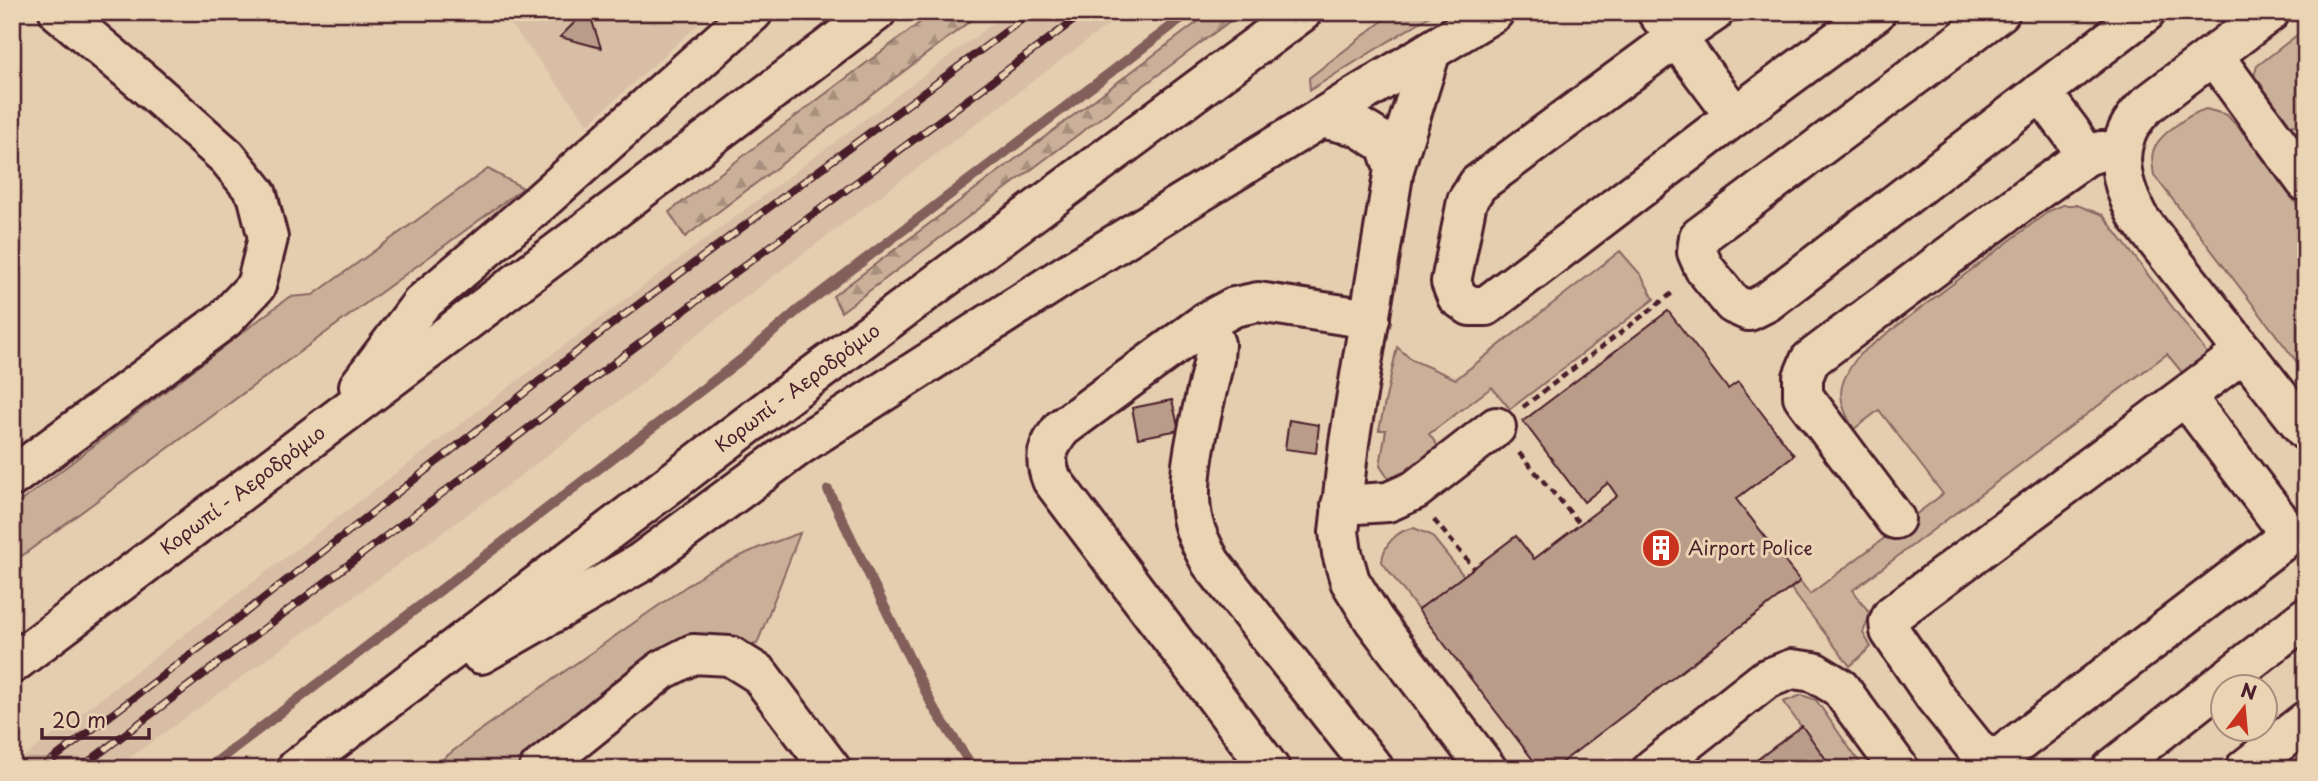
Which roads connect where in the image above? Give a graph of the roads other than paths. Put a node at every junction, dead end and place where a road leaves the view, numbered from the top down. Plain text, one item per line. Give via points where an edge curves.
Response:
1 (59, 12) edge
2 (753, 12) edge
3 (876, 12) edge
4 (1302, 12) edge
5 (1494, 12) edge
6 (1714, 12) edge
7 (1876, 12) edge
8 (2000, 12) edge
9 (2146, 12) edge
10 (2270, 12) edge
11 (1667, 25) edge
12 (1431, 51) junction
13 (2213, 55) junction
14 (2041, 92) junction
15 (1735, 116) junction
16 (1321, 118) junction
17 (2103, 154) junction
18 (1394, 169) junction
19 (2306, 182) edge
20 (1370, 319) junction
21 (1206, 322) junction
22 (2244, 352) junction
23 (2186, 397) junction
24 (333, 422) junction
25 (1496, 427) road end
26 (2306, 431) edge
27 (12, 477) edge
28 (1341, 505) junction
29 (1895, 520) dead end
30 (2306, 617) edge
31 (12, 664) edge
32 (2306, 721) edge
33 (349, 730) junction
34 (296, 769) edge
35 (539, 769) edge
36 (831, 769) edge
37 (1270, 769) edge
38 (1374, 769) edge
39 (1487, 769) edge
40 (1652, 769) edge
41 (1899, 769) edge
42 (2112, 769) edge
43 (2245, 769) edge

1 - 27 main road via 227,157 257,194 268,237 256,286 225,319
2 - 24 main road via 421,304
3 - 24 main road, Κορωπί - Αεροδρόμιο
4 - 33 main road, Κορωπί - Αεροδρόμιο via 771,407
5 - 12 main road
6 - 11 main road
7 - 15 main road
8 - 14 main road via 1699,237 1697,252 1704,268 1733,304 1749,311 1767,302
9 - 14 main road
10 - 13 main road
11 - 15 main road
11 - 15 main road via 1478,184 1467,201 1451,282 1457,298 1471,306 1486,306
12 - 16 main road
12 - 18 main road
13 - 17 main road via 2147,105
13 - 19 main road
14 - 17 main road via 2071,132
16 - 18 main road via 1357,126 1386,144
16 - 33 main road via 800,445 640,563
17 - 22 main road via 2122,177 2138,217
17 - 29 main road via 2028,197 1810,360 1803,377 1803,396
18 - 20 main road
20 - 21 main road via 1258,302 1234,307
20 - 28 main road
21 - 37 main road via 1062,428 1051,442 1047,467 1052,480
21 - 38 main road via 1215,344 1214,359 1189,489 1198,538 1211,563
22 - 23 main road
22 - 26 main road
23 - 23 main road via 1892,615 1890,631 1980,752 2001,756 2281,542 2283,525
24 - 31 main road, Κορωπί - Αεροδρόμιο
25 - 28 main road via 1415,490 1388,502
28 - 39 main road via 1339,532 1350,581 1374,620
30 - 42 main road
32 - 43 main road
33 - 34 main road, Κορωπί - Αεροδρόμιο
35 - 36 main road via 662,670 693,654 730,656 759,674
40 - 41 main road via 1766,679 1792,669 1814,672 1840,688

